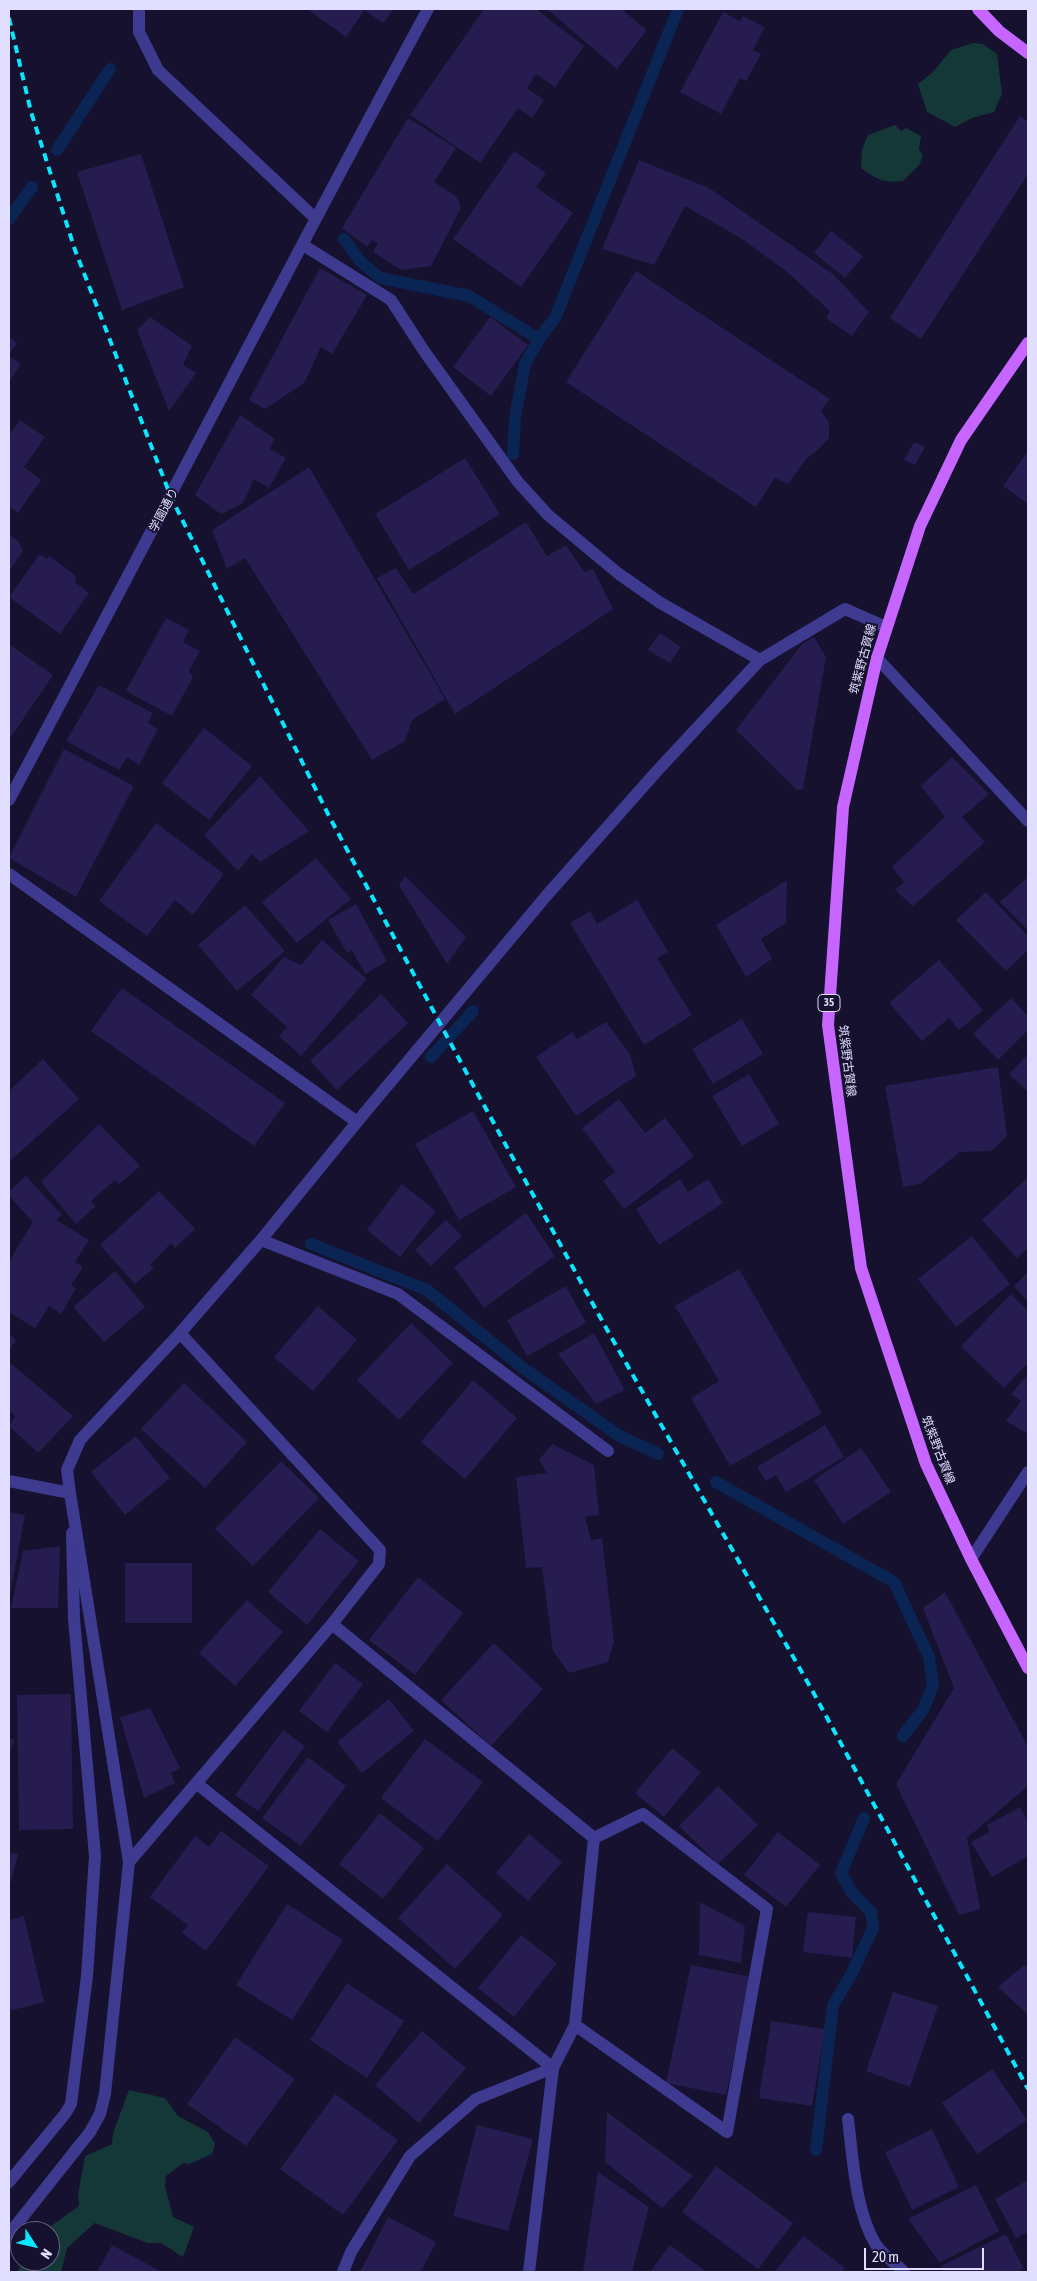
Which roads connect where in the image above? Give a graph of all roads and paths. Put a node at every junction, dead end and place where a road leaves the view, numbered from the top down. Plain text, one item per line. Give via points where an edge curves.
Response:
1 (139, 9) edge
2 (428, 9) edge
3 (978, 9) edge
4 (1028, 53) edge
5 (315, 218) junction
6 (302, 246) junction
7 (1028, 343) edge
8 (886, 627) junction
9 (876, 658) junction
10 (760, 660) junction
11 (9, 800) edge
12 (1028, 821) edge
13 (9, 874) edge
14 (356, 1122) junction
15 (261, 1240) junction
16 (180, 1334) junction
17 (608, 1451) dead end
18 (1028, 1472) edge
19 (9, 1482) edge
20 (70, 1493) junction
21 (72, 1518) junction
22 (971, 1559) junction
23 (332, 1624) junction
24 (1028, 1668) edge
25 (196, 1783) junction
26 (594, 1838) junction
27 (129, 1862) junction
28 (575, 2025) junction
29 (553, 2068) junction
30 (848, 2119) dead end
31 (9, 2182) edge
32 (9, 2234) edge
33 (344, 2272) edge
34 (529, 2272) edge
35 (904, 2272) edge

1 - 5 street via 140,32 158,70
2 - 5 street, 学園通り
3 - 4 main road via 999,31
5 - 6 street, 学園通り
6 - 10 street via 391,300 518,482 548,515 619,574 659,602
6 - 11 street, 学園通り
7 - 8 main road, 筑紫野古賀線 / 35 via 961,440 920,526
8 - 9 main road, 筑紫野古賀線 / 35
8 - 10 street via 845,610
9 - 12 street
9 - 22 main road, 筑紫野古賀線 / 35 via 843,807 828,1025 861,1268 926,1464
10 - 14 street via 547,894
13 - 14 street
14 - 15 street
15 - 16 street
15 - 17 street via 398,1294
16 - 20 street via 80,1440 67,1470
16 - 23 street via 380,1550 378,1564
18 - 22 street
19 - 20 street
20 - 21 street
21 - 27 street
21 - 31 street via 74,1619 95,1856 86,1976 71,2104
22 - 24 main road, 筑紫野古賀線 / 35
23 - 25 street
23 - 26 street
25 - 27 street
25 - 29 street
26 - 28 street
26 - 28 street via 643,1814 766,1909 727,2132
27 - 32 street via 106,2085 100,2114 90,2132
28 - 29 street
29 - 33 street via 476,2099 410,2156 352,2252
29 - 34 street
30 - 35 street via 858,2194 867,2222 877,2245

